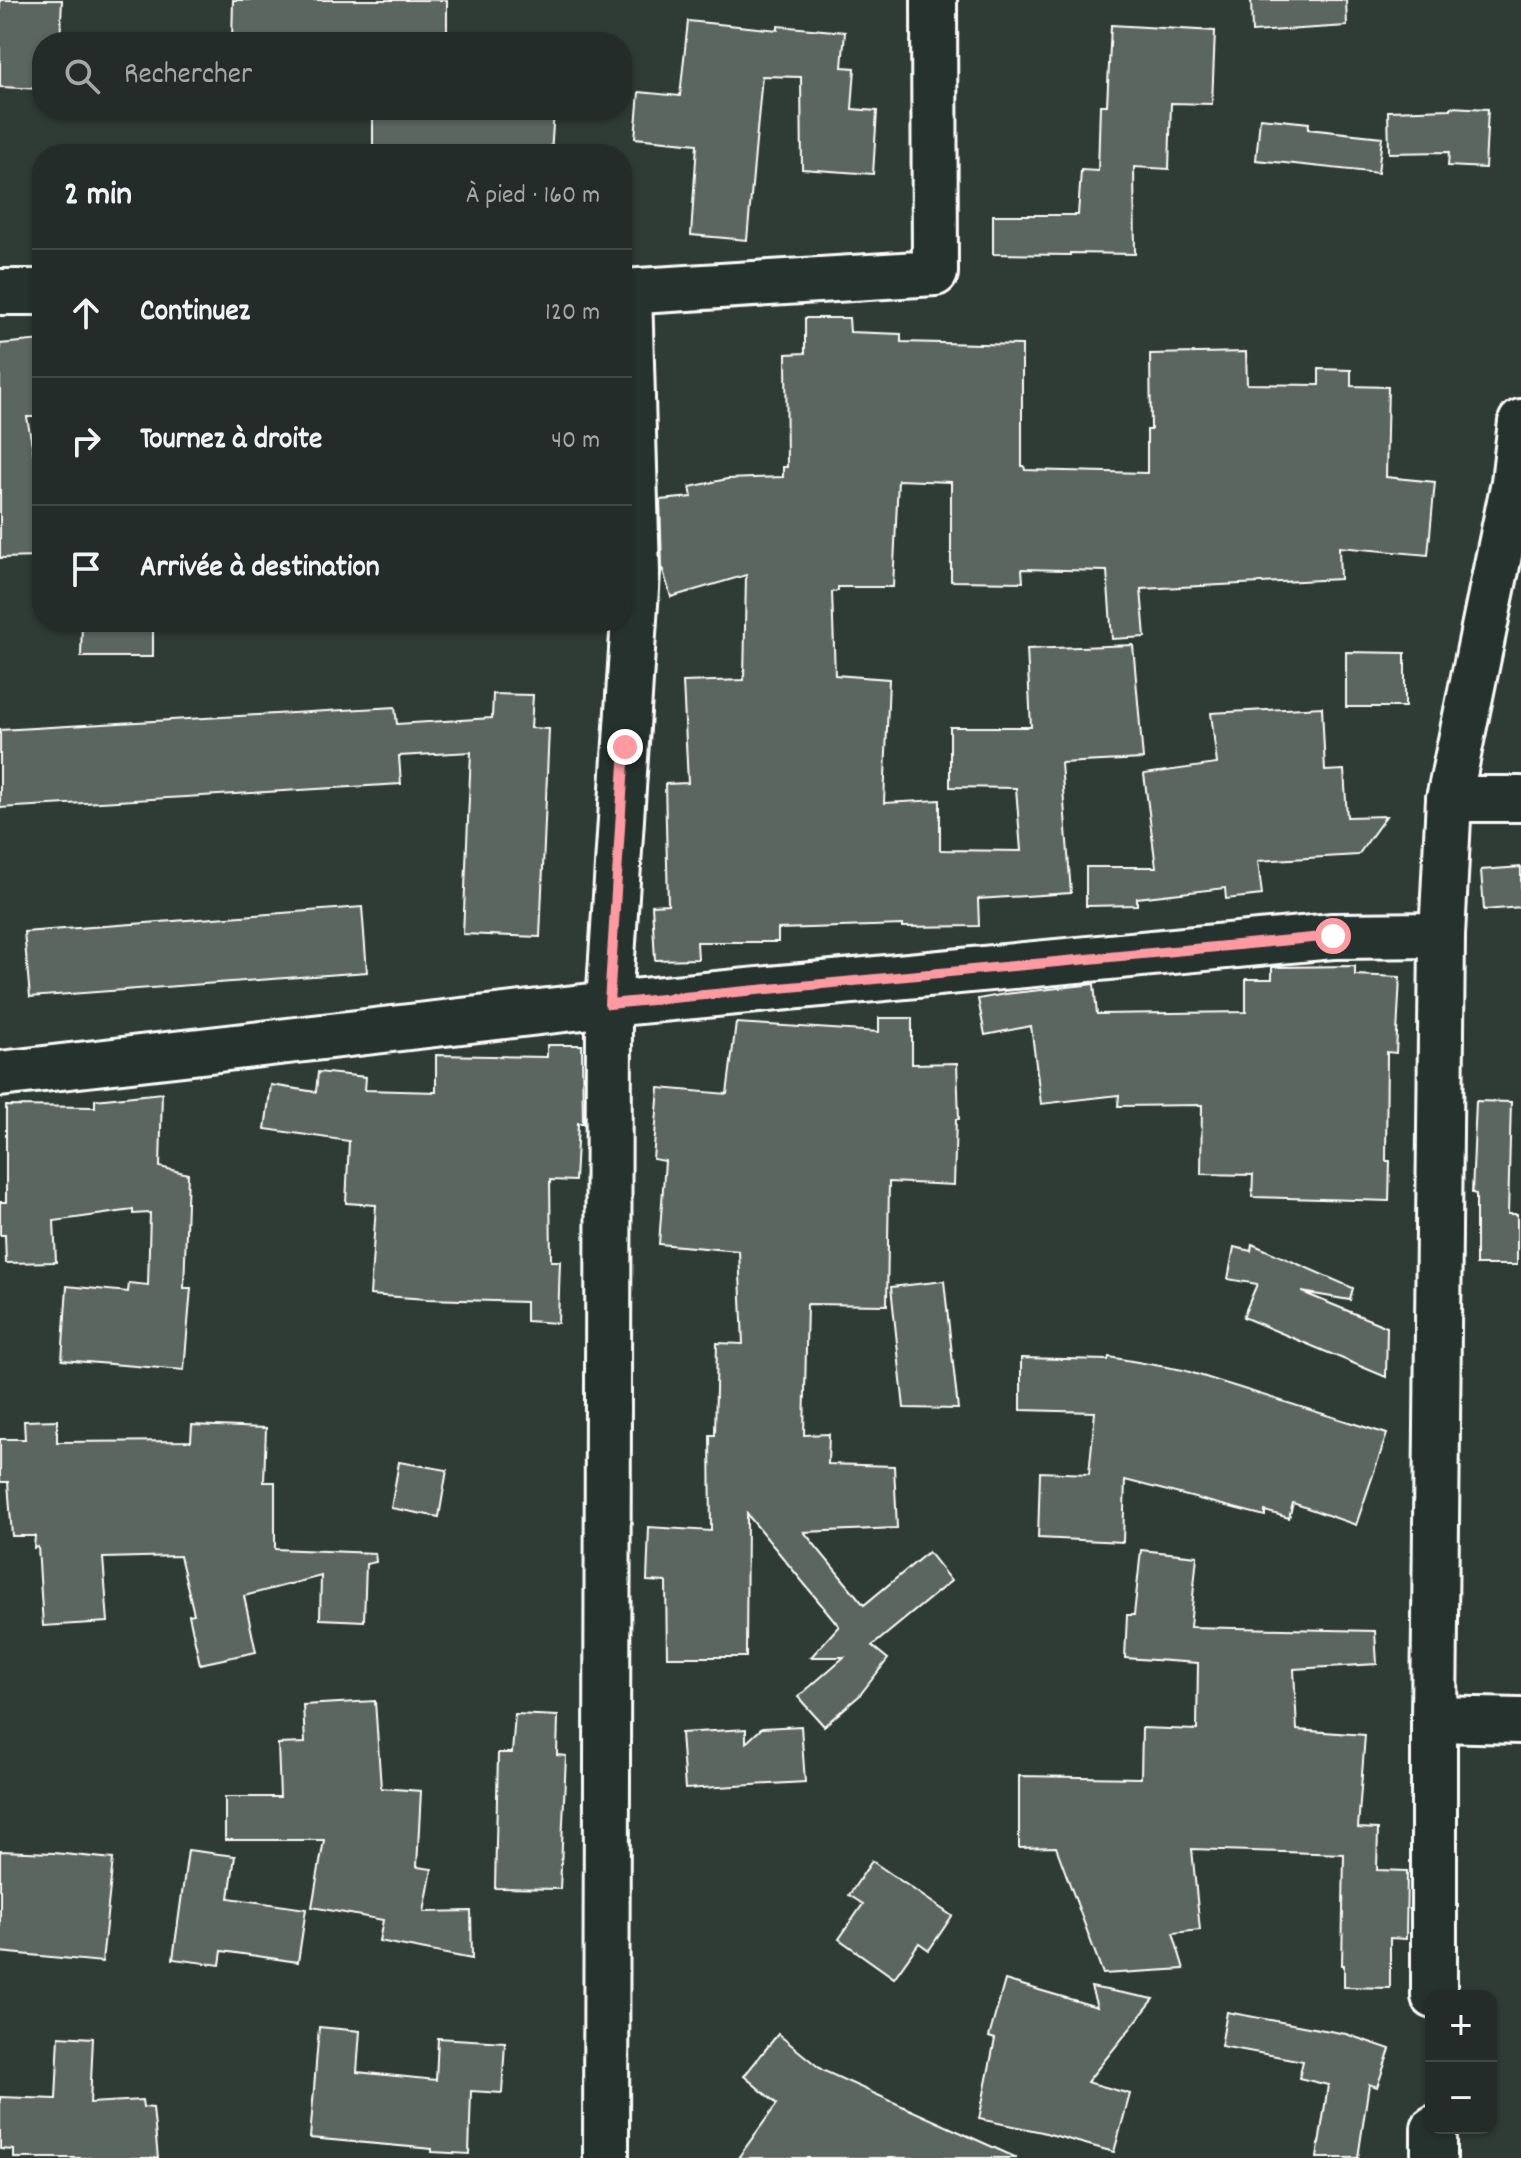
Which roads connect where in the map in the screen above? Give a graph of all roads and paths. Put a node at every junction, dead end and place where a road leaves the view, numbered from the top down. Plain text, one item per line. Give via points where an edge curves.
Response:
1 (934, 0) edge
2 (0, 292) edge
3 (32, 292) edge
4 (632, 292) edge
5 (1521, 422) edge
6 (632, 456) edge
7 (1449, 799) junction
8 (1521, 799) edge
9 (1442, 935) junction
10 (609, 1004) junction
11 (0, 1074) edge
12 (1434, 1719) junction
13 (1521, 1721) edge
14 (1434, 1990) edge
15 (1434, 2134) edge
16 (606, 2158) edge
17 (1434, 2158) edge

1 - 4 street via 935,273
2 - 3 street
5 - 7 street via 1514,482
6 - 10 street via 637,573
7 - 8 street
7 - 9 street
9 - 10 street via 1333,936
9 - 12 street
10 - 11 street
10 - 16 street
12 - 13 street
12 - 14 street
15 - 17 street

